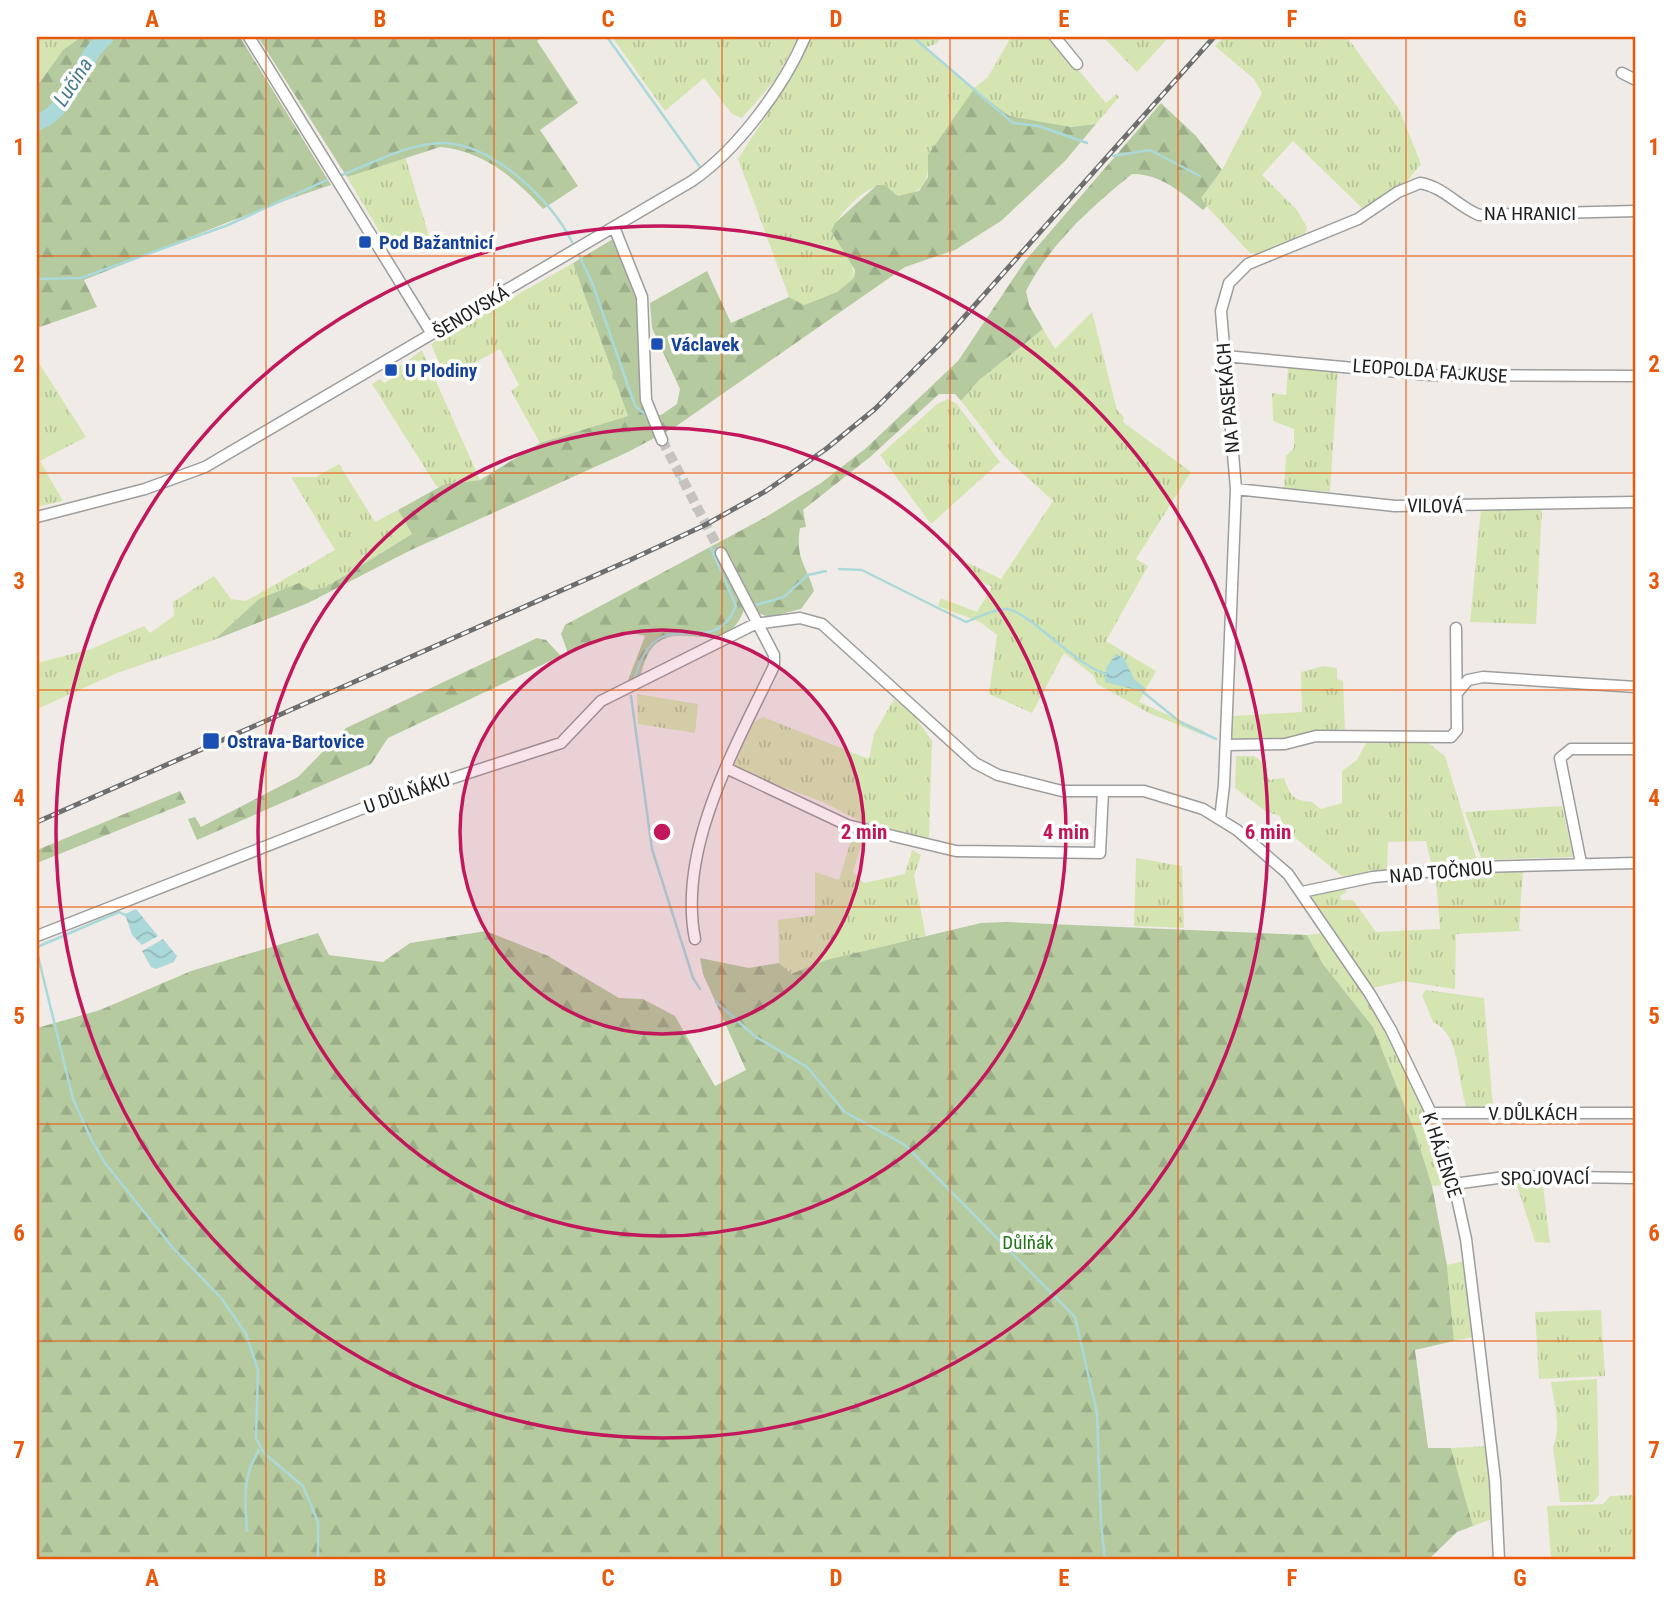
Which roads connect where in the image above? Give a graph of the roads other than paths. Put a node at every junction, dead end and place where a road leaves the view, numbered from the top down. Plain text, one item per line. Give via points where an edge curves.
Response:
1 (249, 37) edge
2 (805, 37) edge
3 (1055, 37) edge
4 (1077, 64) dead end
5 (1622, 72) dead end
6 (1636, 80) edge
7 (1432, 185) joint
8 (1636, 211) edge
9 (614, 227) junction
10 (432, 334) junction
11 (1224, 356) junction
12 (1636, 376) edge
13 (662, 440) tunnel mouth
14 (1236, 489) junction
15 (1636, 502) edge
16 (37, 517) edge
17 (721, 553) tunnel mouth
18 (755, 624) junction
19 (1456, 628) dead end
20 (1456, 665) junction
21 (1474, 678) junction
22 (1636, 687) edge
23 (1457, 694) junction
24 (1226, 745) junction
25 (1636, 749) edge
26 (726, 768) junction
27 (1103, 791) junction
28 (1220, 819) junction
29 (1581, 863) junction
30 (1636, 863) edge
31 (1302, 892) junction
32 (37, 923) edge
33 (39, 935) edge
34 (695, 940) dead end
35 (1431, 1113) junction
36 (1636, 1113) edge
37 (1636, 1178) edge
38 (1454, 1184) junction
39 (1499, 1560) edge

1 - 10 street
2 - 9 street, ŠENOVSKÁ via 777,87 723,155 692,181
3 - 4 street
5 - 6 street
7 - 8 street, NA HRANICI via 1479,215
7 - 11 street, NA PASEKÁCH via 1419,183 1359,219 1237,272 1221,311
9 - 10 street, ŠENOVSKÁ
9 - 13 street via 642,297 646,400
10 - 16 street, ŠENOVSKÁ via 205,467 159,485
11 - 12 street, LEOPOLDA FAJKUSE via 1430,375
11 - 14 street, NA PASEKÁCH
14 - 15 street, VILOVÁ via 1395,506
14 - 24 street, NA PASEKÁCH
17 - 18 street
18 - 26 street via 774,655 774,666
18 - 27 street via 800,618 822,624 975,763 998,775 1062,791
18 - 33 street, U DŮLŇÁKU via 601,701 561,743 379,802
19 - 20 street
20 - 21 street
20 - 23 street
21 - 22 street
21 - 23 street
23 - 24 street via 1457,730 1447,738 1316,736 1285,744
24 - 28 street, NA PASEKÁCH
25 - 29 street via 1571,749 1560,758
26 - 27 street via 848,825 956,851 1100,853
26 - 34 street via 707,816 696,870 691,921
27 - 28 street via 1144,791 1203,809
28 - 31 street, K HÁJENCE via 1272,858
29 - 30 street, NAD TOČNOU
29 - 31 street, NAD TOČNOU via 1373,877
31 - 35 street, K HÁJENCE via 1391,1030
32 - 33 street, U DŮLŇÁKU
35 - 36 street, V DŮLKÁCH
35 - 38 street, K HÁJENCE
37 - 38 street, SPOJOVACÍ via 1513,1176
38 - 39 street, K HÁJENCE via 1479,1336

